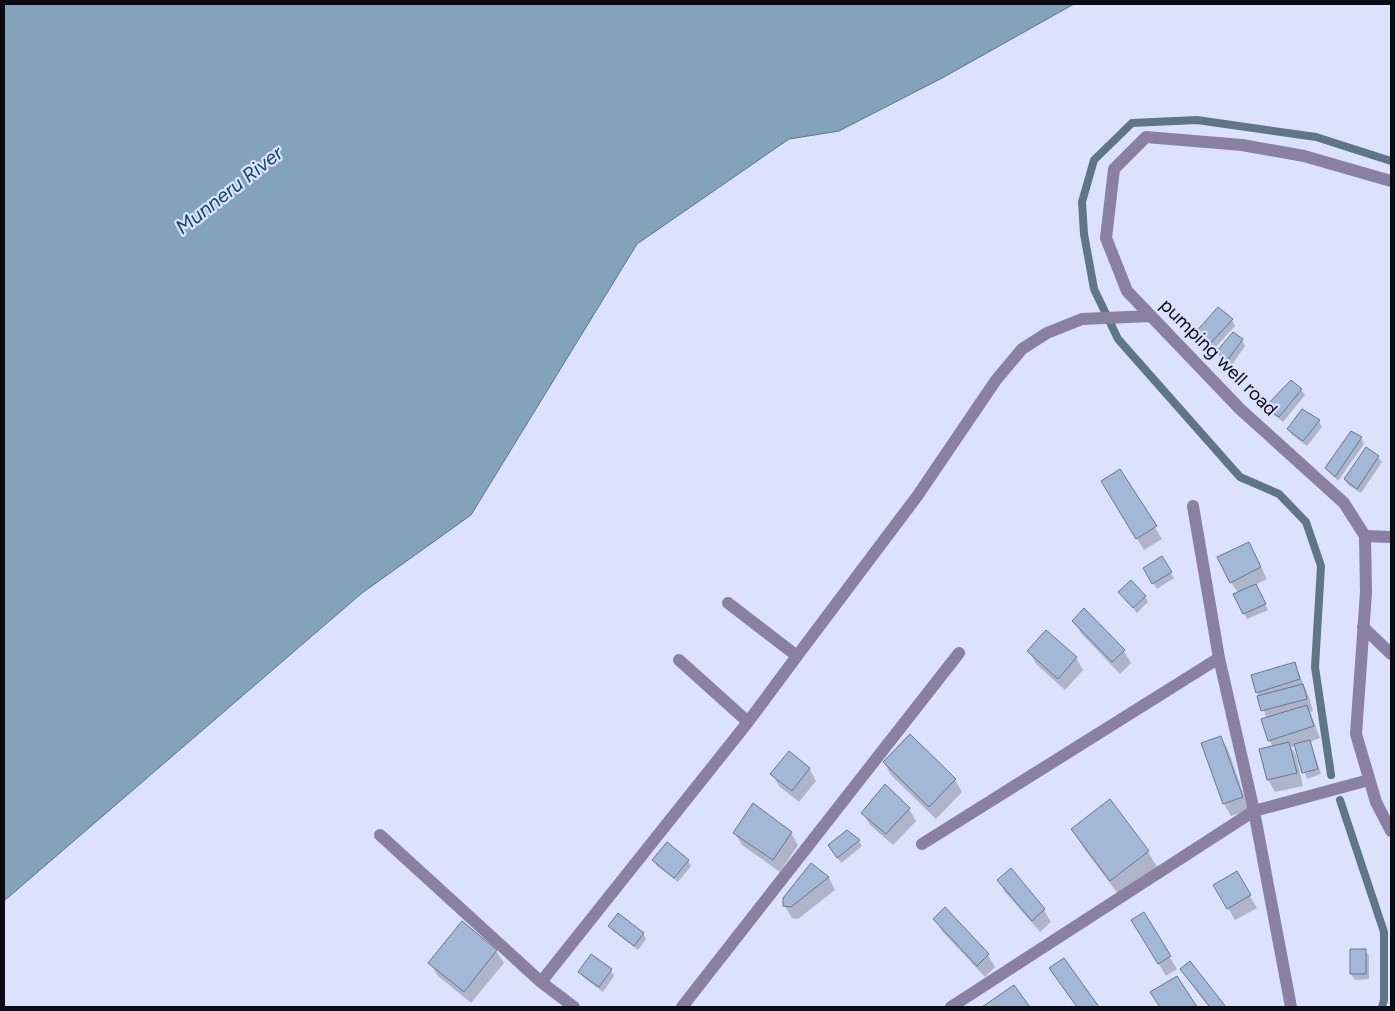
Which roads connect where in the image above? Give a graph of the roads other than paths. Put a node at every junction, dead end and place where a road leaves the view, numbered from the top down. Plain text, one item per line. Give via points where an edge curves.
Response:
1 (1391, 181) edge
2 (1151, 316) junction
3 (1193, 506) dead end
4 (1365, 536) junction
5 (1391, 537) edge
6 (728, 603) dead end
7 (1363, 627) junction
8 (959, 653) dead end
9 (1391, 654) edge
10 (797, 656) junction
11 (1219, 658) junction
12 (679, 660) dead end
13 (748, 722) junction
14 (1369, 780) junction
15 (1254, 810) junction
16 (1391, 831) edge
17 (380, 835) dead end
18 (922, 844) dead end
19 (541, 982) junction
20 (574, 1007) edge
21 (682, 1007) edge
22 (951, 1007) edge
23 (1291, 1007) edge

1 - 2 street, pumping well road via 1304,156 1242,144 1146,137 1114,169 1106,238 1127,291
2 - 4 street, pumping well road via 1240,409 1344,503
2 - 10 street via 1082,319 1047,333 1022,349 996,380 918,495
3 - 11 street
4 - 5 street
4 - 7 street
6 - 10 street
7 - 9 street
7 - 14 street via 1356,734
8 - 21 street
10 - 13 street
11 - 15 street
11 - 18 street
12 - 13 street
13 - 19 street
14 - 15 street
14 - 16 street
15 - 22 street
15 - 23 street
17 - 19 street
19 - 20 street

